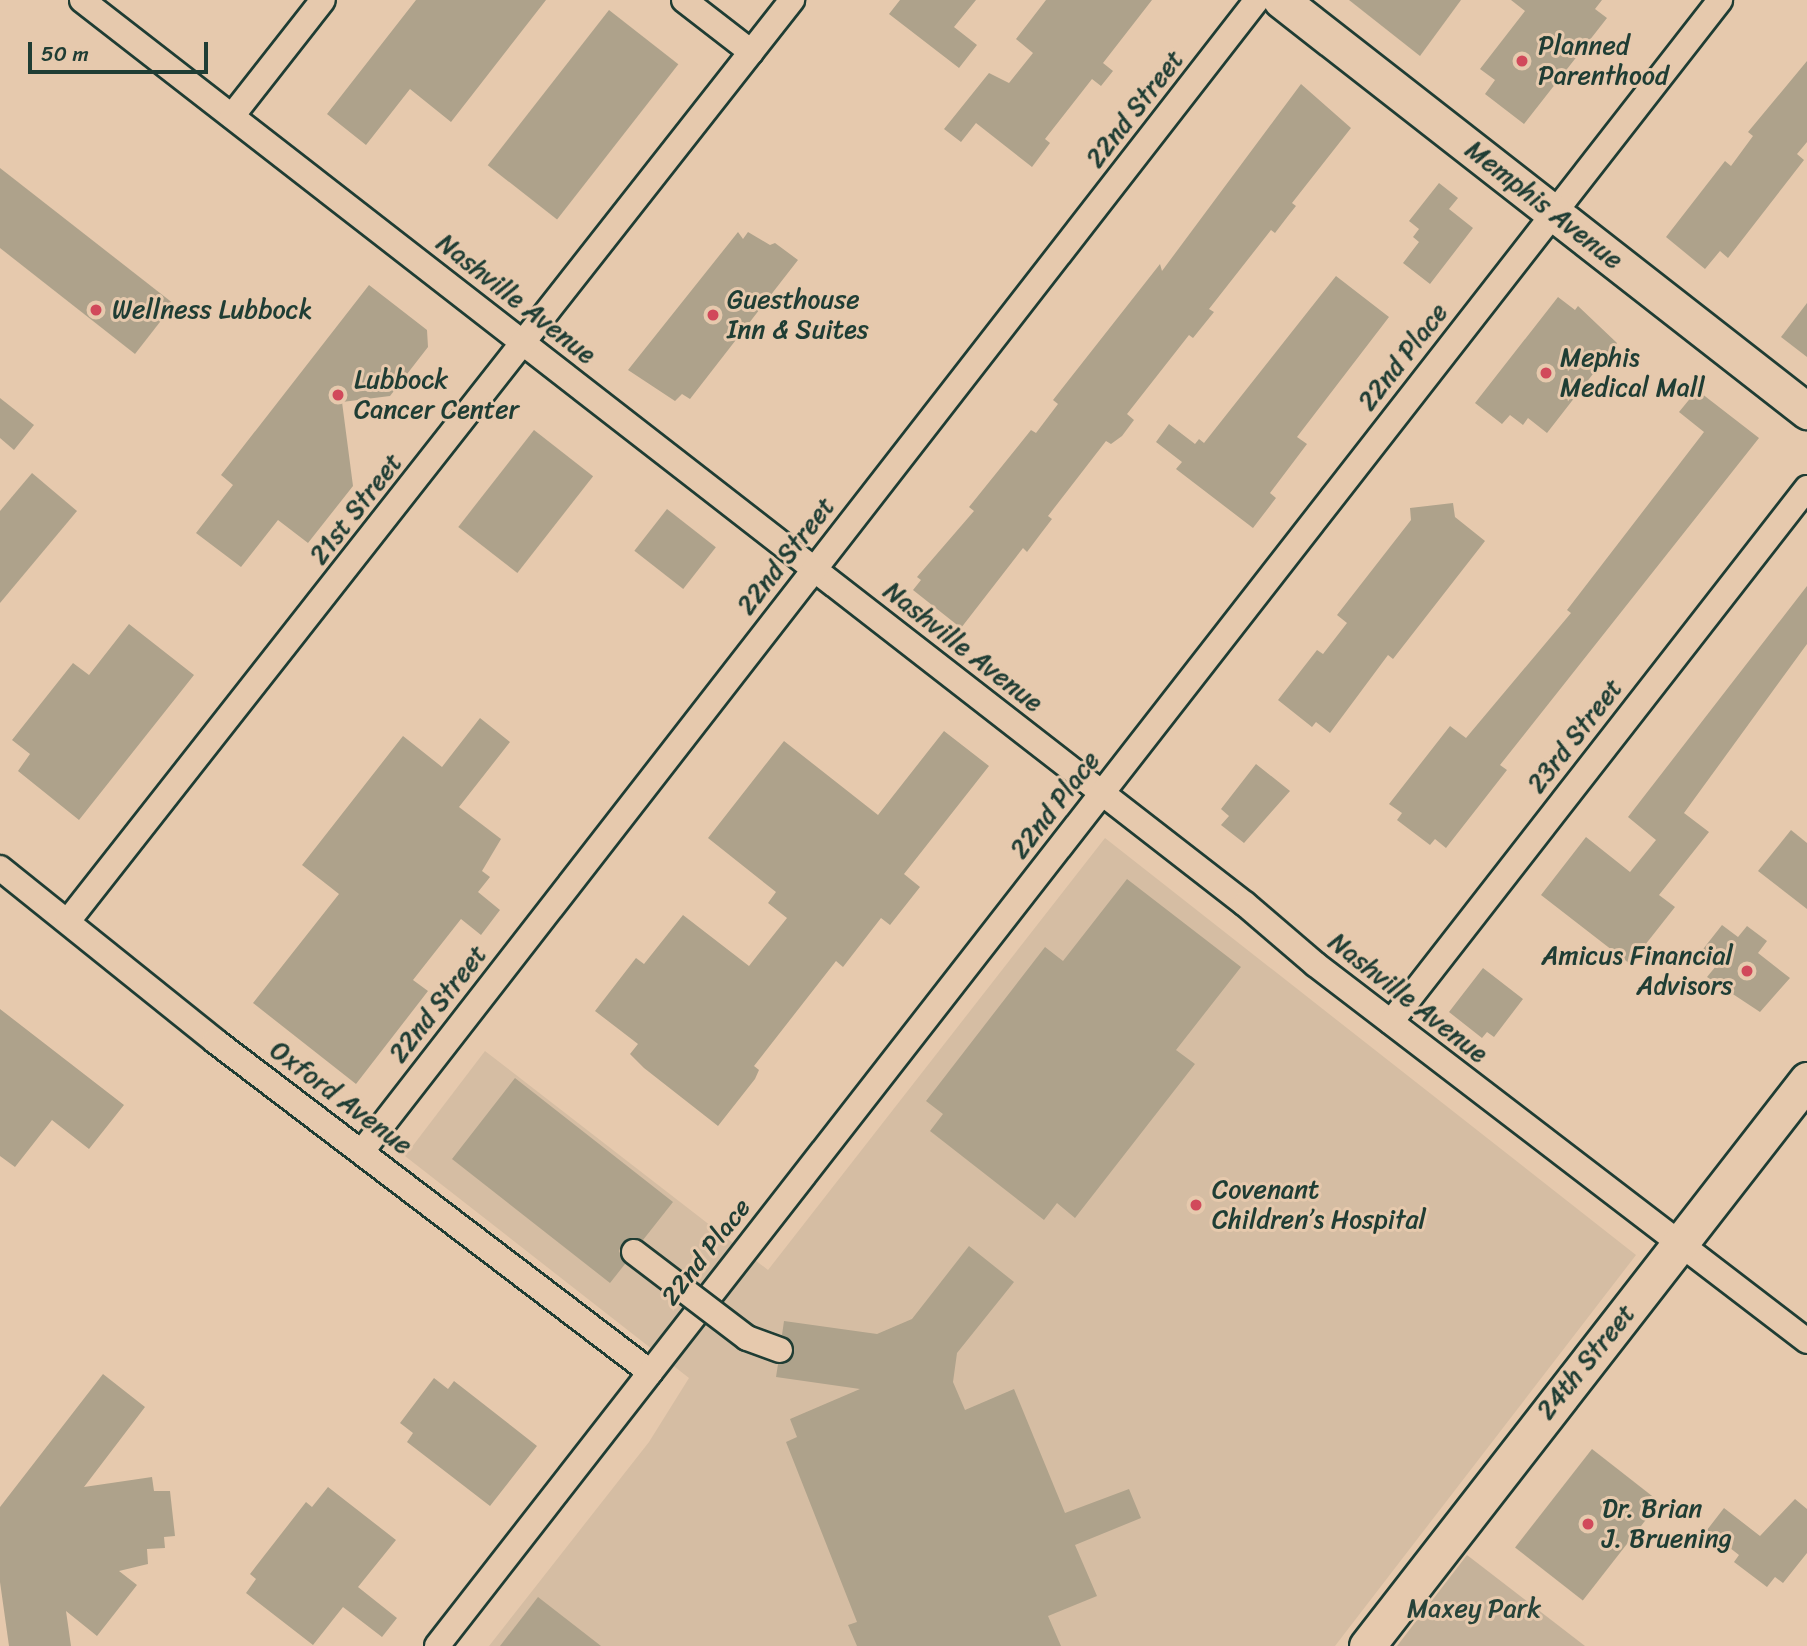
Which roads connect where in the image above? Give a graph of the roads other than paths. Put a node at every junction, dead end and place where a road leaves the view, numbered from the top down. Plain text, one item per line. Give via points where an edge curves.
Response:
1 (82, 0) edge
2 (323, 0) edge
3 (684, 0) edge
4 (792, 0) edge
5 (1257, 0) edge
6 (1281, 0) edge
7 (1720, 0) edge
8 (751, 52) junction
9 (233, 116) junction
10 (1554, 213) junction
11 (524, 343) junction
12 (1807, 411) edge
13 (1807, 488) edge
14 (814, 568) junction
15 (1102, 792) junction
16 (0, 867) edge
17 (68, 921) junction
18 (1391, 1022) junction
19 (1807, 1080) edge
20 (363, 1150) junction
21 (1680, 1246) junction
22 (634, 1252) dead end
23 (1807, 1341) edge
24 (780, 1350) dead end
25 (650, 1372) junction
26 (437, 1646) edge
27 (1367, 1646) edge

1 - 9 street, Nashville Avenue
2 - 9 street
3 - 8 street
4 - 8 street, 21st Street
5 - 14 street, 22nd Street
6 - 10 street, Memphis Avenue
7 - 10 street, 22nd Place
8 - 11 street, 21st Street
9 - 11 street, Nashville Avenue
10 - 12 street, Memphis Avenue
10 - 15 street, 22nd Place
11 - 14 street, Nashville Avenue
11 - 17 street, 21st Street
13 - 18 street, 23rd Street
14 - 15 street, Nashville Avenue
14 - 20 street, 22nd Street
15 - 18 street, Nashville Avenue
15 - 25 street, 22nd Place
16 - 17 street, Oxford Avenue
17 - 20 street, Oxford Avenue via 215,1041
18 - 21 street, Nashville Avenue
19 - 21 street, 24th Street
20 - 25 street, Oxford Avenue
21 - 23 street, Nashville Avenue
21 - 27 street, 24th Street
22 - 24 street, bridge via 747,1338
25 - 26 street, 22nd Place

